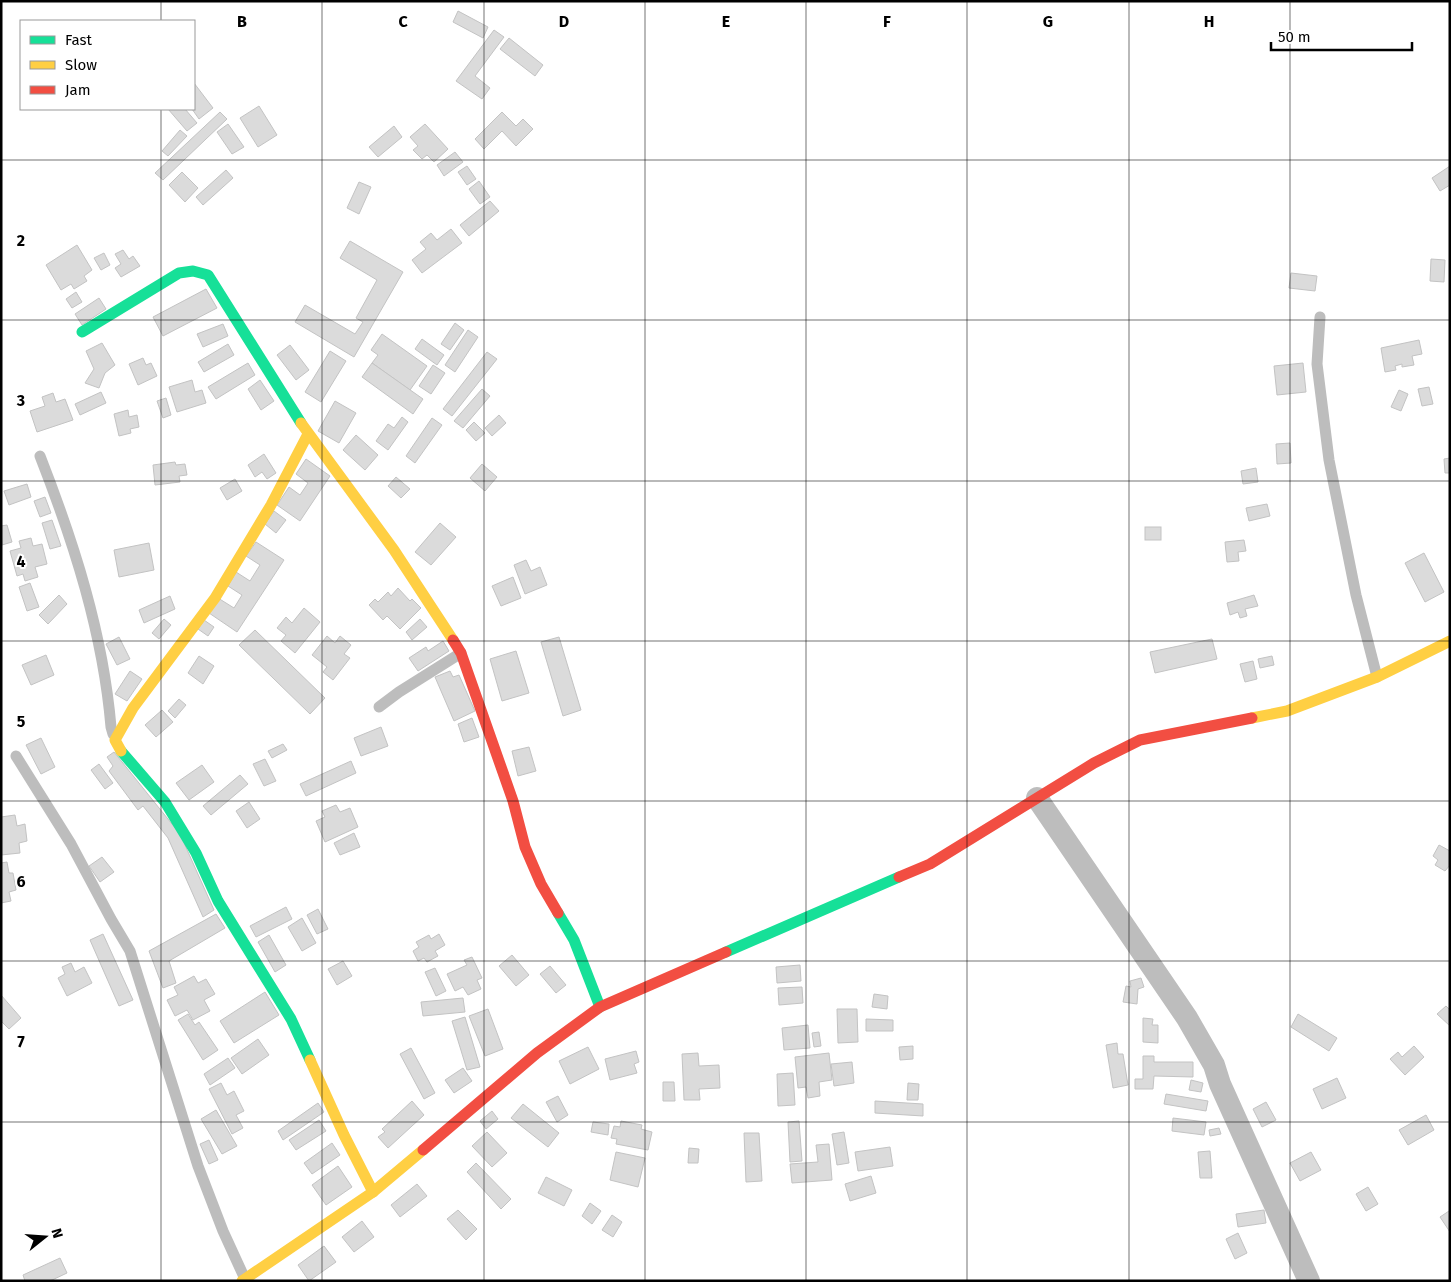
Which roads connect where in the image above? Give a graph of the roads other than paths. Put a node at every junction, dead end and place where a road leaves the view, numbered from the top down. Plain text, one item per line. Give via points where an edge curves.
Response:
1 (1320, 317) dead end
2 (82, 332) dead end
3 (308, 434) junction
4 (40, 456) dead end
5 (1450, 641) edge
6 (461, 653) junction
7 (1377, 677) junction
8 (379, 707) dead end
9 (116, 740) junction
10 (16, 756) dead end
11 (1037, 798) junction
12 (600, 1007) junction
13 (373, 1192) junction
14 (244, 1280) edge
15 (1309, 1281) edge

1 - 7 lane via 1317,364 1328,460
2 - 3 street via 179,273 193,271 208,275
3 - 6 street via 394,550
3 - 9 street via 271,505 215,598 133,708
4 - 9 lane via 91,606
5 - 7 street
6 - 8 lane
6 - 12 street via 513,801 525,847 574,940
7 - 11 street via 1287,711 1140,740 1094,763
9 - 13 street via 123,754 165,802 196,853 218,901 291,1019
10 - 14 lane via 71,844 130,951 198,1166
11 - 12 street via 930,864
11 - 15 street via 1187,1018 1214,1065
12 - 13 street via 537,1053
13 - 14 street

